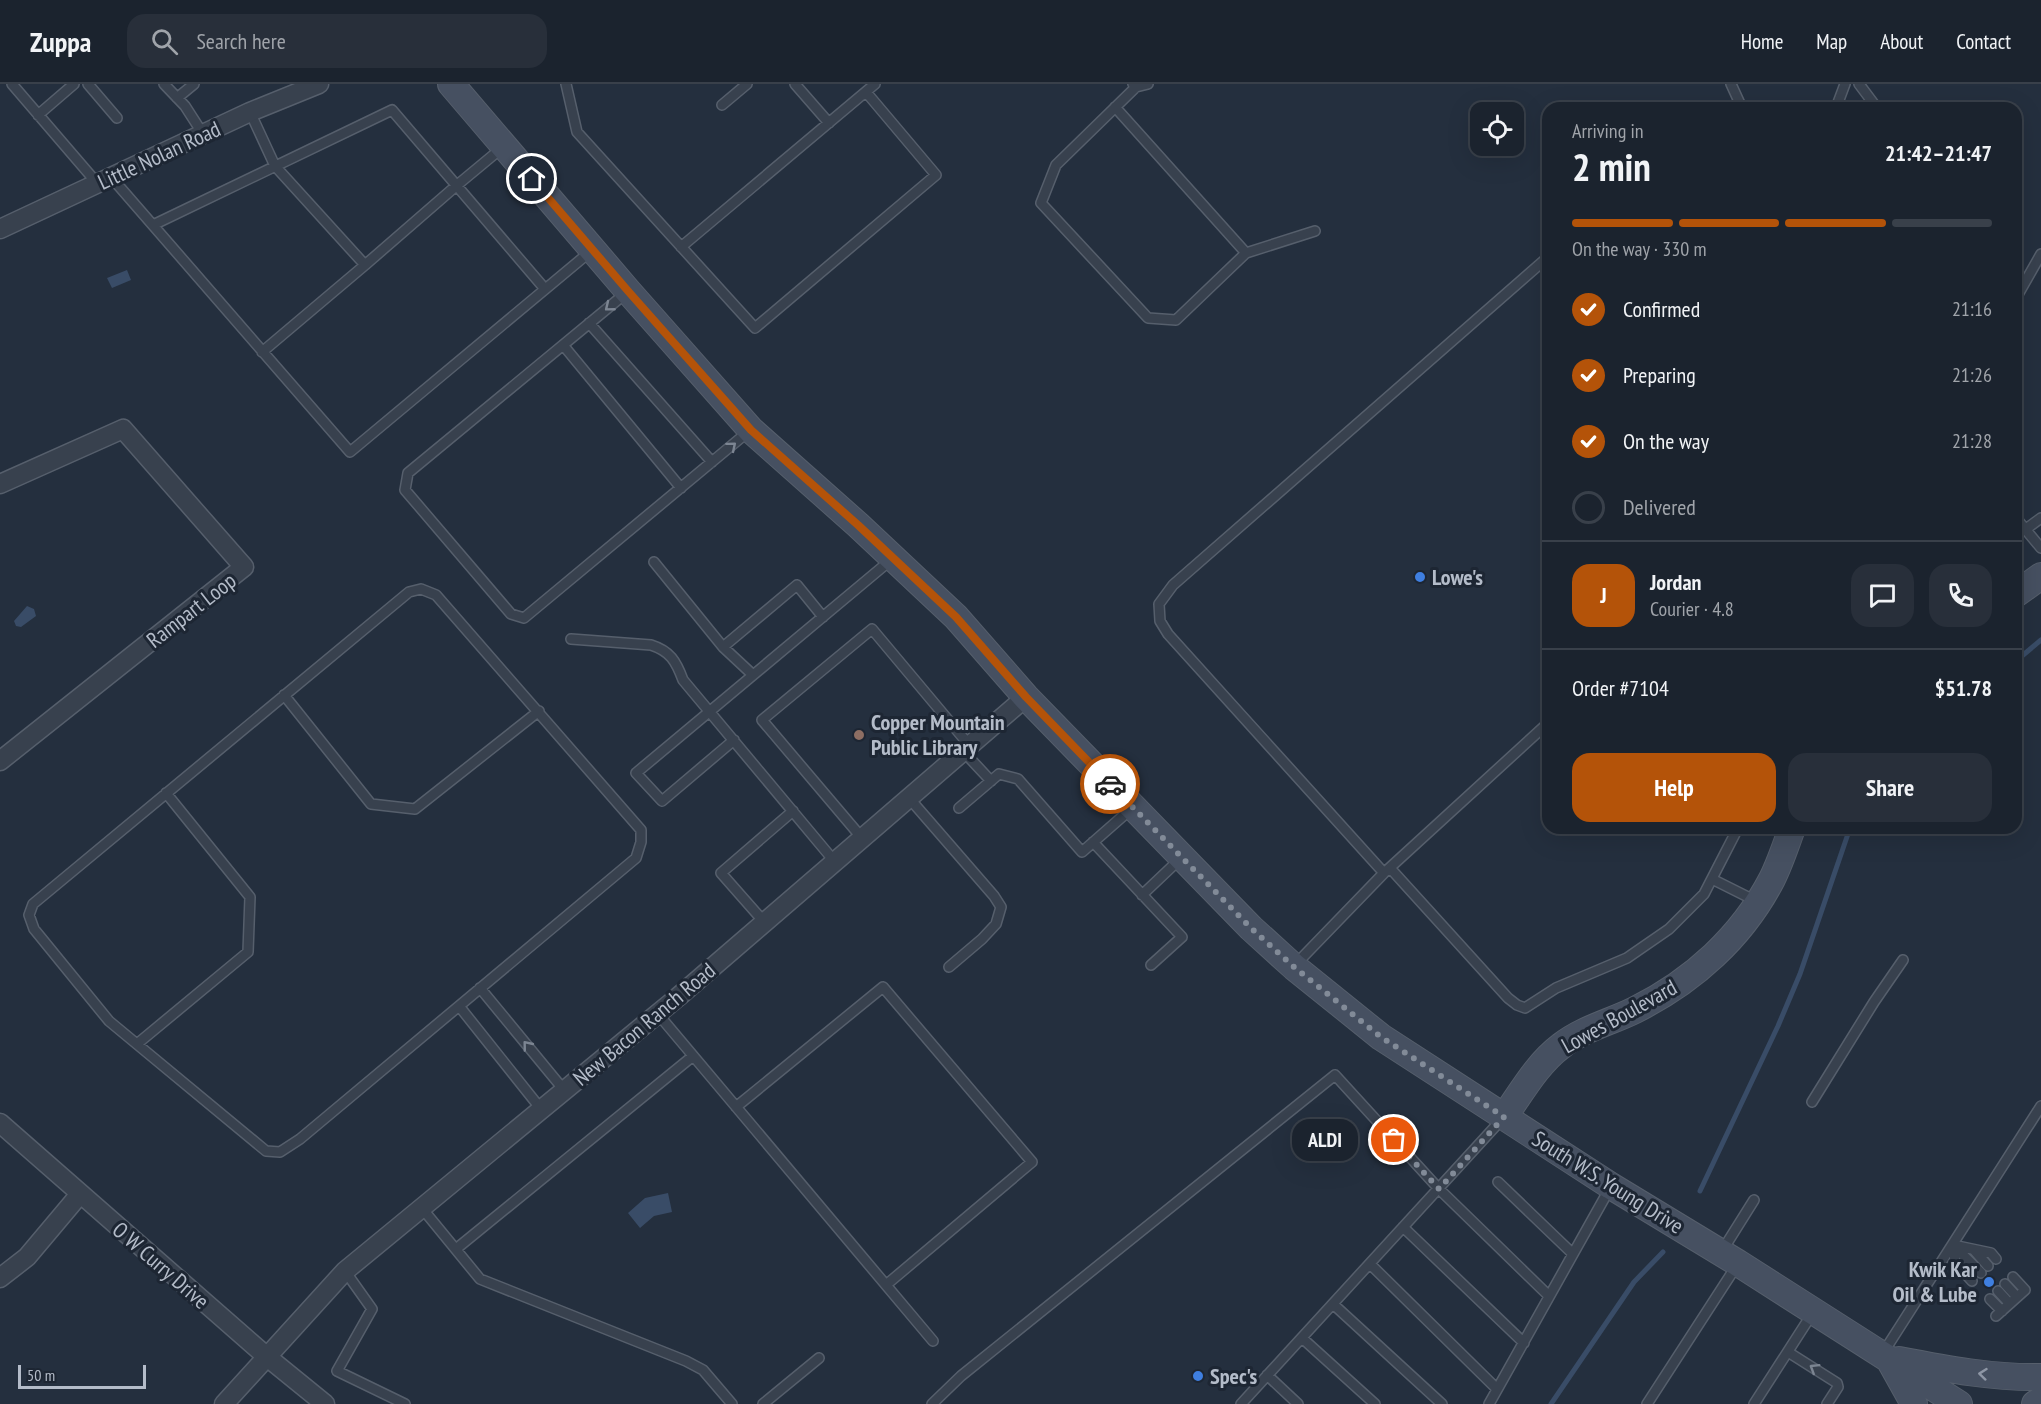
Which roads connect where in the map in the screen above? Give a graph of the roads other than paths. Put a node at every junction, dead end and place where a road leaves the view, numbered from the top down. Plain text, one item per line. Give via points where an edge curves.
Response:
1 (12, 84) edge
2 (74, 84) edge
3 (88, 84) edge
4 (164, 84) edge
5 (194, 84) edge
6 (319, 84) edge
7 (451, 84) edge
8 (566, 84) edge
9 (747, 84) edge
10 (795, 84) edge
11 (875, 84) edge
12 (1148, 84) edge
13 (1731, 84) edge
14 (1845, 84) edge
15 (1859, 84) edge
16 (1134, 85) edge
17 (866, 92) junction
18 (177, 98) junction
19 (1739, 102) edge
20 (1838, 102) edge
21 (1872, 102) edge
22 (722, 105) dead end
23 (1115, 107) junction
24 (250, 112) junction
25 (38, 115) junction
26 (117, 118) dead end
27 (829, 123) junction
28 (203, 134) junction
29 (504, 146) junction
30 (275, 166) junction
31 (104, 180) junction
32 (456, 186) junction
33 (153, 225) junction
34 (0, 229) edge
35 (1315, 231) dead end
36 (681, 247) junction
37 (592, 249) junction
38 (1246, 253) junction
39 (2041, 254) edge
40 (1542, 262) edge
41 (365, 265) junction
42 (2022, 284) edge
43 (545, 289) junction
44 (628, 291) junction
45 (589, 324) junction
46 (563, 345) junction
47 (262, 352) junction
48 (751, 430) junction
49 (712, 462) junction
50 (0, 484) edge
51 (681, 488) junction
52 (2041, 518) edge
53 (2022, 525) edge
54 (2025, 529) junction
55 (2041, 548) edge
56 (894, 558) junction
57 (654, 562) dead end
58 (2041, 576) edge
59 (2022, 590) edge
60 (823, 617) junction
61 (571, 639) dead end
62 (723, 647) junction
63 (753, 675) junction
64 (284, 695) junction
65 (1026, 697) junction
66 (539, 711) junction
67 (710, 711) junction
68 (1542, 729) edge
69 (734, 740) junction
70 (967, 748) junction
71 (0, 761) edge
72 (991, 782) junction
73 (166, 793) junction
74 (909, 798) junction
75 (1133, 807) junction
76 (959, 808) dead end
77 (793, 811) junction
78 (1735, 834) edge
79 (1790, 834) edge
80 (862, 838) junction
81 (1093, 842) junction
82 (1182, 857) junction
83 (835, 862) junction
84 (1387, 871) junction
85 (1712, 879) junction
86 (1142, 895) junction
87 (1758, 903) junction
88 (765, 923) junction
89 (1903, 960) dead end
90 (1151, 965) dead end
91 (949, 967) dead end
92 (1294, 967) junction
93 (480, 988) junction
94 (459, 1006) junction
95 (658, 1014) junction
96 (137, 1044) junction
97 (693, 1056) junction
98 (564, 1090) junction
99 (1812, 1102) dead end
100 (2041, 1106) edge
101 (736, 1107) junction
102 (541, 1109) junction
103 (1504, 1117) junction
104 (0, 1123) edge
105 (1498, 1182) dead end
106 (1611, 1186) junction
107 (1439, 1189) junction
108 (80, 1194) junction
109 (1754, 1200) dead end
110 (421, 1207) junction
111 (1403, 1227) junction
112 (1953, 1245) junction
113 (1973, 1249) junction
114 (456, 1250) junction
115 (1573, 1254) junction
116 (1729, 1258) junction
117 (1996, 1259) dead end
118 (1370, 1264) junction
119 (345, 1271) junction
120 (2013, 1277) dead end
121 (0, 1278) edge
122 (1972, 1281) dead end
123 (886, 1285) junction
124 (2002, 1288) dead end
125 (1549, 1296) junction
126 (1990, 1299) dead end
127 (1333, 1304) junction
128 (2006, 1307) junction
129 (1810, 1317) dead end
130 (1302, 1338) junction
131 (933, 1341) dead end
132 (1524, 1342) junction
133 (1788, 1352) junction
134 (266, 1356) junction
135 (819, 1358) dead end
136 (1885, 1358) junction
137 (1267, 1375) junction
138 (2041, 1377) edge
139 (1497, 1389) junction
140 (2041, 1400) edge
141 (224, 1404) edge
142 (325, 1404) edge
143 (405, 1404) edge
144 (732, 1404) edge
145 (763, 1404) edge
146 (932, 1404) edge
147 (1241, 1404) edge
148 (1298, 1404) edge
149 (1375, 1404) edge
150 (1442, 1404) edge
151 (1489, 1404) edge
152 (1647, 1404) edge
153 (1754, 1404) edge
154 (1827, 1404) edge
155 (1914, 1404) edge
156 (1959, 1404) edge
157 (2035, 1404) edge

1 - 25 lane
2 - 25 lane
3 - 26 lane
4 - 18 lane
5 - 18 lane
6 - 24 street, Little Nolan Road
7 - 29 main road, South W.S. Young Drive
8 - 36 lane via 577,132
9 - 22 lane
10 - 27 lane
11 - 17 lane
12 - 16 lane
13 - 19 lane
14 - 20 lane
15 - 21 lane
16 - 23 lane
17 - 27 lane
17 - 36 lane via 936,175 764,321 754,328
18 - 28 lane
23 - 38 lane
23 - 38 lane via 1056,165 1041,203 1148,318 1176,320
24 - 28 street, Little Nolan Road
24 - 30 lane
25 - 31 lane
27 - 36 lane
28 - 31 street, Little Nolan Road
29 - 32 lane
29 - 37 main road, South W.S. Young Drive
30 - 32 lane via 392,110
30 - 33 lane
30 - 41 lane
31 - 33 lane
31 - 34 street, Little Nolan Road
32 - 41 lane
32 - 43 lane
33 - 47 lane
35 - 38 lane
37 - 43 lane
37 - 44 main road, South W.S. Young Drive
39 - 42 lane
40 - 84 lane via 1173,585 1159,604 1168,634
41 - 47 lane
43 - 47 lane via 350,452
44 -> 45 lane
44 - 48 main road, South W.S. Young Drive
45 - 46 lane
45 - 49 lane
46 - 51 lane
46 - 51 lane via 408,473 405,490 511,614 525,618
49 -> 48 lane
48 - 56 main road, South W.S. Young Drive
49 - 51 lane
50 - 71 street, Rampart Loop via 123,429 244,567
52 - 54 lane
53 - 54 lane
54 - 55 lane
56 - 60 lane
56 - 65 main road, South W.S. Young Drive via 956,617
57 - 62 lane
58 - 59 main road
60 - 62 lane via 797,585
60 - 63 lane
61 - 67 lane via 663,649 675,659 683,680
62 - 63 lane
63 - 67 lane
64 - 66 lane via 371,804 415,809
64 - 66 lane via 409,592 421,589 436,595
64 - 73 lane
65 - 70 street, New Bacon Ranch Road
65 - 75 main road, South W.S. Young Drive
66 - 93 lane via 641,830 641,842 636,858
67 - 69 lane
67 - 69 lane via 636,773 662,801
68 - 84 lane
69 - 77 lane
70 - 72 lane
70 - 74 street, New Bacon Ranch Road
70 - 80 lane via 872,629 762,720
72 - 76 lane
72 - 81 lane via 999,774 1018,779 1082,852
73 - 96 lane via 250,897 248,952
73 - 96 lane via 33,904 28,915 34,928 109,1020
74 - 80 street, New Bacon Ranch Road
74 - 91 lane via 1001,907 996,924
75 - 81 lane
75 - 82 main road, South W.S. Young Drive
77 - 83 lane
77 - 88 lane via 722,873
78 - 85 lane
79 - 87 main road, Lowes Boulevard
80 - 83 street, New Bacon Ranch Road
81 - 86 lane
82 - 86 lane
82 - 92 main road, South W.S. Young Drive
83 - 88 street, New Bacon Ranch Road
84 - 85 lane via 1508,998 1525,1008 1556,988 1650,944 1689,911
84 - 92 lane
85 - 87 lane
86 - 90 lane via 1182,937
87 - 103 main road, Lowes Boulevard via 1733,937 1678,985 1561,1045 1539,1067
88 - 95 street, New Bacon Ranch Road
89 - 99 lane
92 - 103 main road, South W.S. Young Drive via 1381,1037
93 - 94 lane
98 -> 93 lane
94 - 96 lane via 280,1152 266,1150
94 - 102 lane
95 - 97 lane
95 - 98 street, New Bacon Ranch Road
97 - 101 lane
97 - 114 lane
98 - 102 street, New Bacon Ranch Road
100 - 112 lane
101 - 123 lane
101 - 123 lane via 883,987 1032,1162
102 - 110 street, New Bacon Ranch Road
103 - 106 main road, South W.S. Young Drive
103 - 107 lane
104 - 108 street, O W Curry Drive
105 - 115 lane
106 - 115 lane
106 - 116 main road, South W.S. Young Drive
107 - 111 lane
107 - 125 lane
107 - 146 lane via 1335,1075 961,1376
108 - 121 street via 27,1257
108 - 134 street, O W Curry Drive
109 - 116 lane
110 - 114 lane
110 - 119 street, New Bacon Ranch Road
111 - 118 lane
111 - 132 lane
112 - 113 lane
112 - 113 lane via 1984,1269
112 - 122 lane via 1955,1262
112 - 136 lane
113 - 117 lane via 1991,1253
114 - 144 lane via 480,1279 703,1370
115 - 125 lane
116 - 136 main road, South W.S. Young Drive
116 - 152 lane
118 - 127 lane
118 - 139 lane
119 - 134 street, New Bacon Ranch Road
119 - 143 lane via 372,1309 337,1371
120 - 128 lane via 2025,1290
123 - 131 lane
124 - 128 lane
125 - 132 lane
126 - 128 lane
127 - 130 lane
127 - 150 lane
129 - 133 lane
130 - 137 lane
130 - 149 lane
132 - 139 lane
133 - 153 lane
154 -> 133 lane via 1837,1383
134 - 141 street, New Bacon Ranch Road
134 - 142 street, O W Curry Drive
135 - 145 lane
138 -> 136 main road via 1976,1374
136 - 155 main road
136 - 156 main road, South W.S. Young Drive
137 - 147 lane
137 - 148 lane
139 - 151 lane
140 - 157 main road

